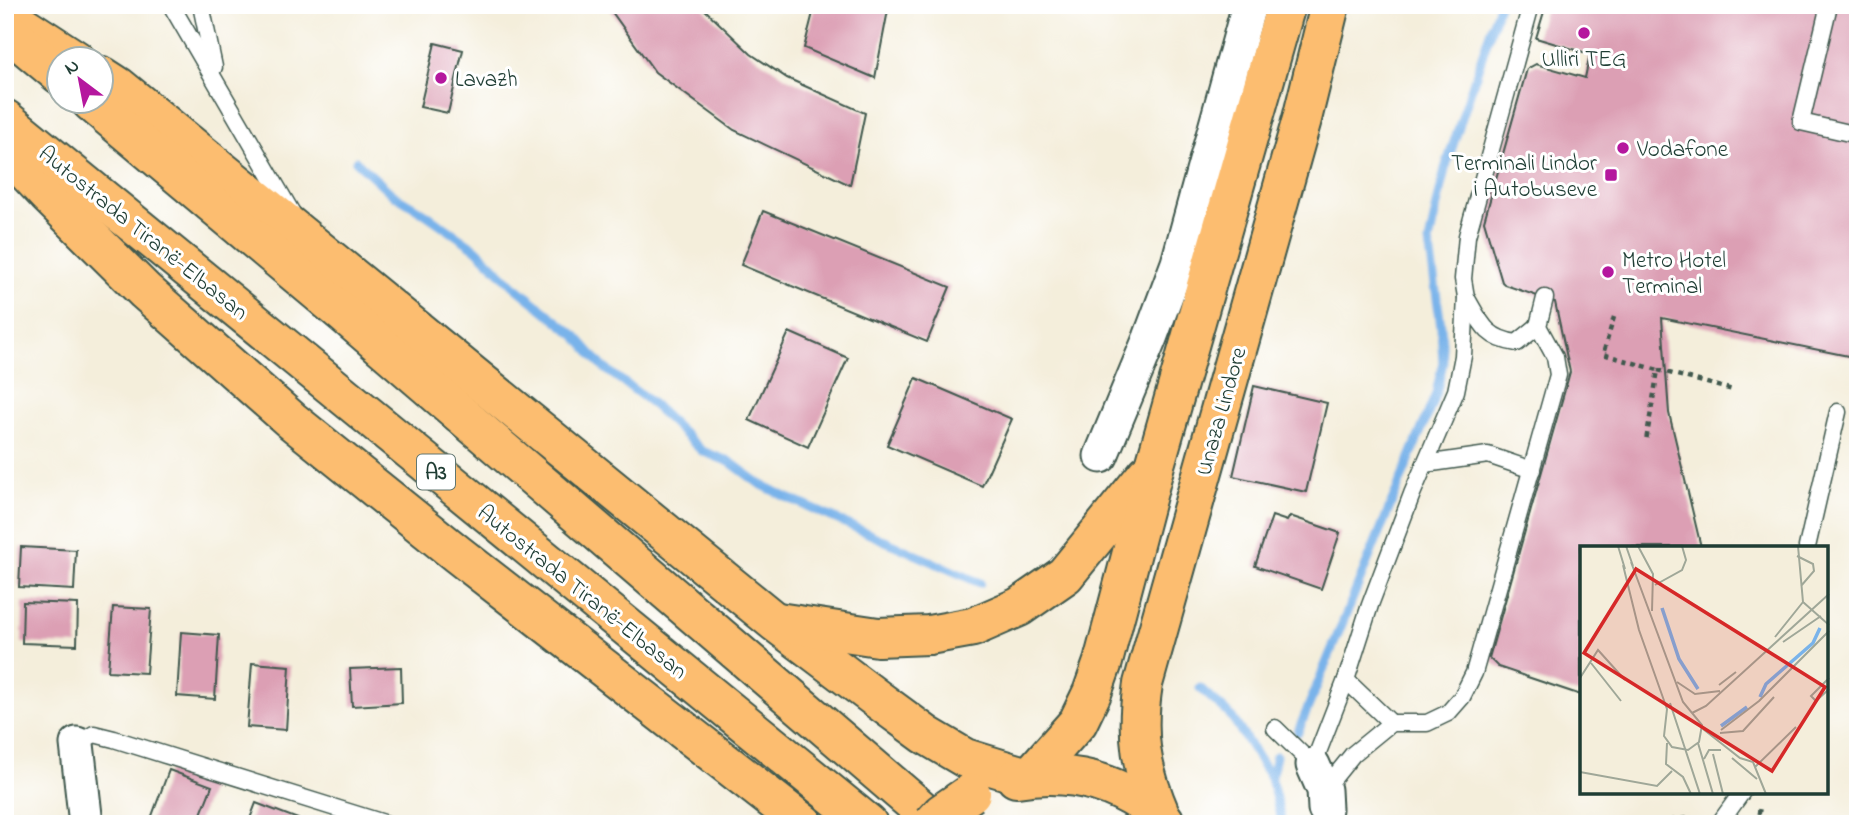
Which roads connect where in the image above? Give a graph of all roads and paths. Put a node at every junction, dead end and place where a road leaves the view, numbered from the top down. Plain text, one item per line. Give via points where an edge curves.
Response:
1 (171, 5) edge
2 (201, 5) edge
3 (1249, 5) edge
4 (1286, 5) edge
5 (1330, 5) edge
6 (1531, 5) edge
7 (1829, 5) edge
8 (5, 15) edge
9 (5, 29) edge
10 (54, 46) edge
11 (46, 63) edge
12 (217, 80) junction
13 (116, 85) edge
14 (108, 116) edge
15 (5, 119) edge
16 (1858, 135) edge
17 (5, 149) edge
18 (311, 245) junction
19 (1466, 297) junction
20 (1545, 298) dead end
21 (1614, 317) dead end
22 (1538, 326) junction
23 (1658, 370) junction
24 (1732, 390) dead end
25 (1838, 412) dead end
26 (1646, 441) dead end
27 (1101, 456) dead end
28 (1425, 464) junction
29 (1156, 465) junction
30 (1532, 470) junction
31 (1807, 546) edge
32 (775, 621) junction
33 (1346, 680) junction
34 (1391, 723) junction
35 (1275, 728) dead end
36 (77, 744) joint
37 (1028, 776) junction
38 (1321, 788) junction
39 (1742, 794) edge
40 (1742, 794) edge
41 (1164, 820) edge
42 (86, 824) edge
43 (387, 824) edge
44 (804, 824) edge
45 (867, 824) edge
46 (932, 824) edge
47 (938, 824) edge
48 (1642, 824) edge
49 (1697, 824) edge
50 (1719, 824) edge
51 (1734, 824) edge

1 - 12 lane
2 - 12 lane
3 - 27 street via 1178,263
4 - 29 highway, Unaza Lindore
5 - 41 highway, Unaza Lindore via 1143,684 1139,743 1147,784
6 - 19 lane via 1467,236
7 - 16 lane via 1801,122
8 - 10 highway
9 - 11 highway
12 - 18 lane
13 - 18 highway
14 - 47 highway, A3
15 - 45 highway, Autostrada Tiranë-Elbasan / A3
17 - 44 highway via 145,291 291,420
18 - 32 highway
19 - 22 lane via 1482,325 1500,340 1517,343
19 - 28 lane via 1456,391
20 - 22 lane
21 - 23 path via 1603,354
22 - 30 lane via 1555,358 1558,375
23 - 24 path
23 - 26 path
25 - 31 lane
28 - 30 lane via 1488,456
28 - 33 lane
29 - 32 highway via 1065,575 1019,607 973,627 878,637
29 - 37 highway, Unaza Lindore via 1092,693 1078,722
30 - 34 lane via 1474,673 1462,697 1448,713 1427,723
32 - 37 highway via 944,747 965,758
33 - 34 lane
33 - 38 lane
34 - 38 lane
35 - 38 lane
36 - 42 street
36 - 43 lane via 94,734 114,739
37 - 41 highway via 1083,777 1125,791
37 - 46 highway, bridge via 971,793
39 - 50 lane
40 - 51 lane
48 - 49 path via 1689,818

